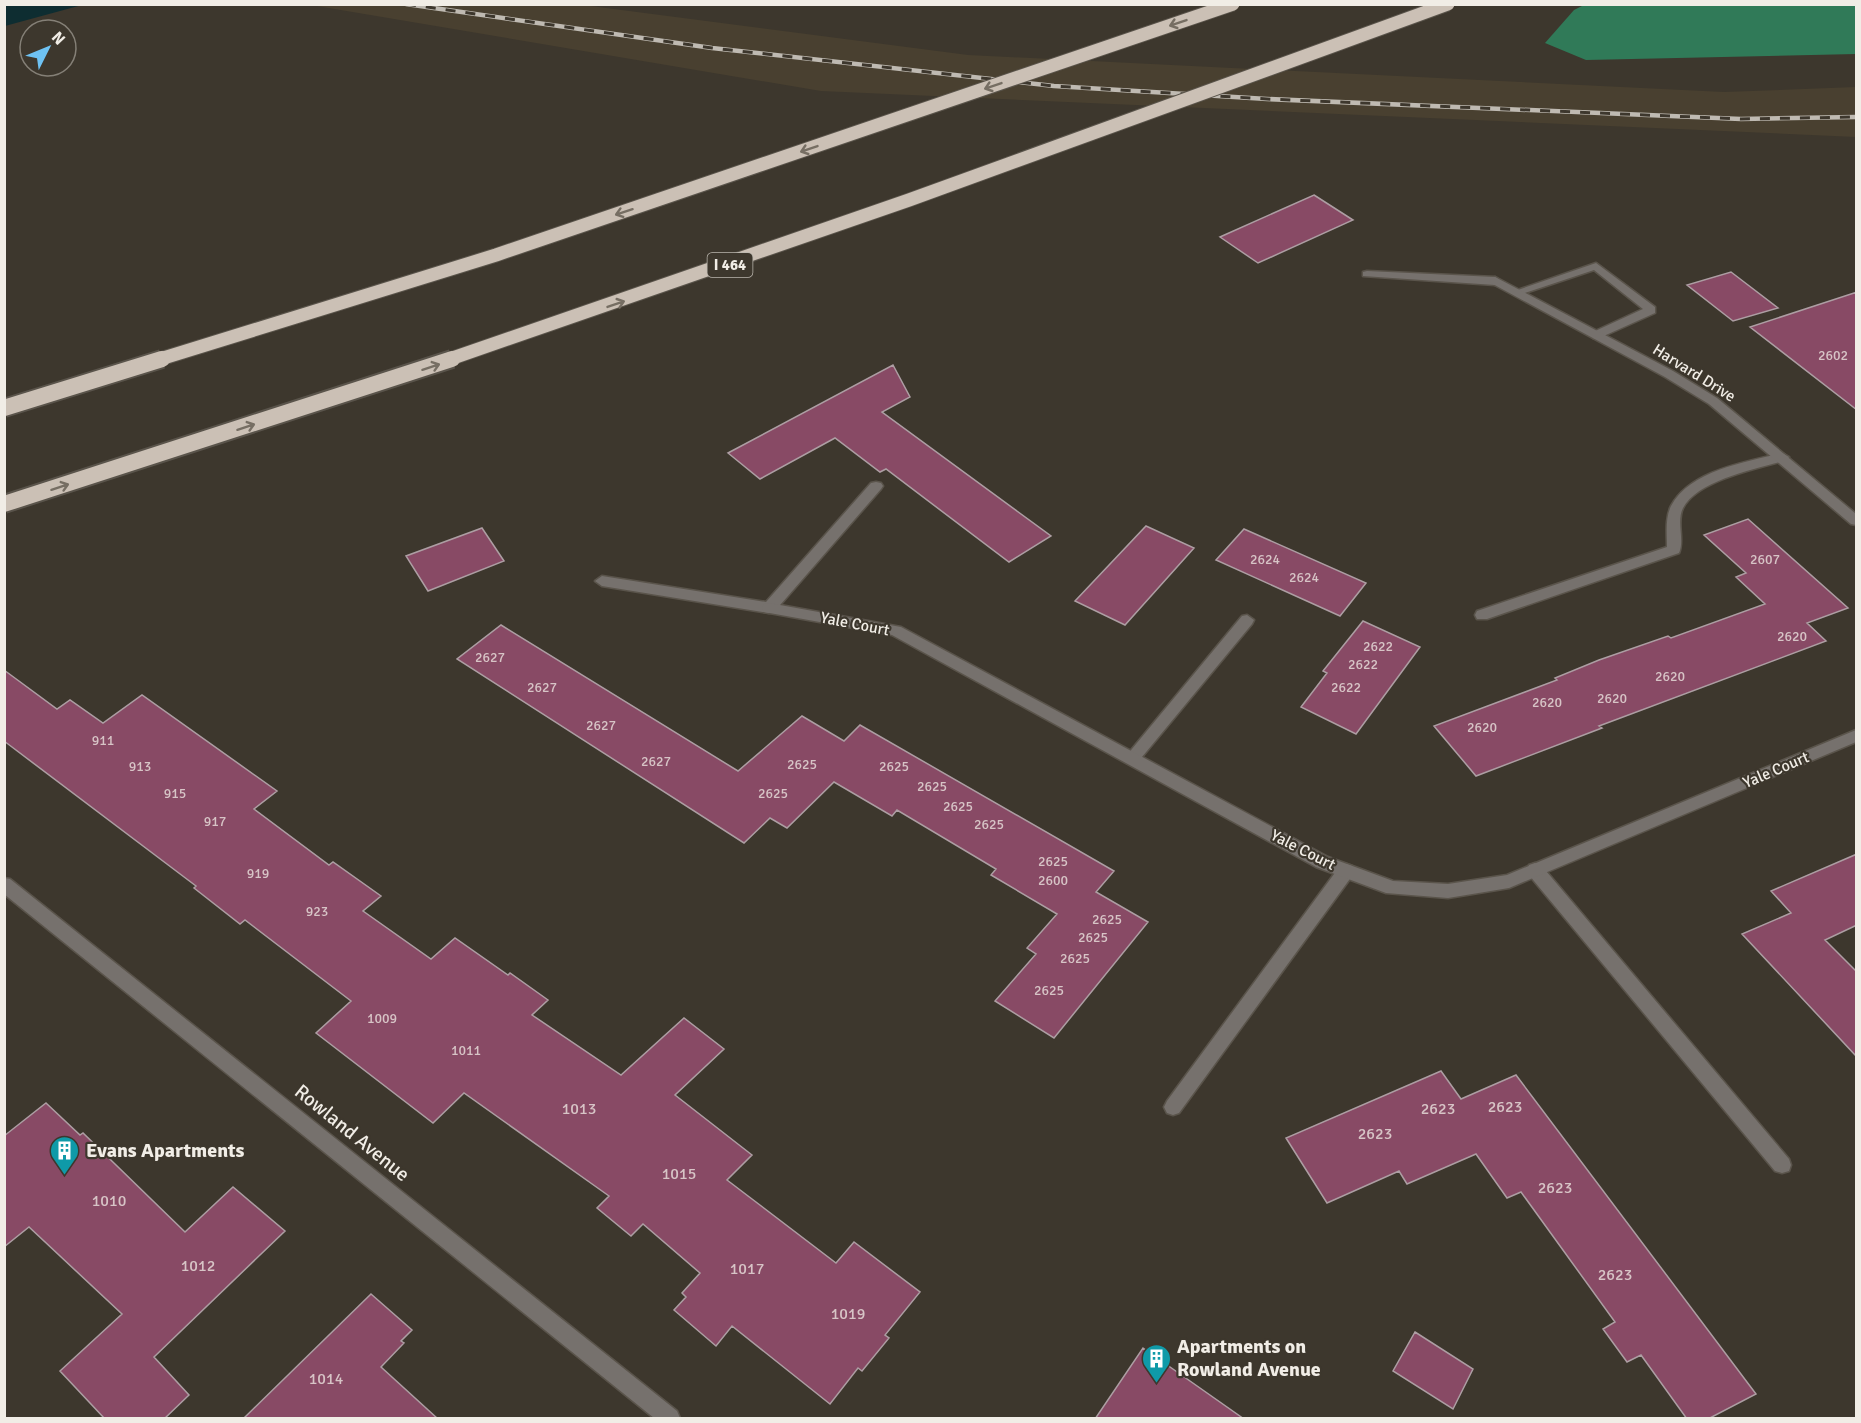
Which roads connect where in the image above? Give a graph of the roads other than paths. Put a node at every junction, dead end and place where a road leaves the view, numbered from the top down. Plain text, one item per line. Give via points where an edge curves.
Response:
1 (1233, 4) edge
2 (1448, 4) edge
3 (1367, 274) dead end
4 (1518, 292) junction
5 (1597, 335) junction
6 (4, 408) edge
7 (1782, 457) junction
8 (876, 486) dead end
9 (4, 504) edge
10 (1857, 521) edge
11 (602, 581) dead end
12 (769, 608) junction
13 (1482, 615) dead end
14 (1247, 620) dead end
15 (1857, 736) edge
16 (1132, 759) junction
17 (1535, 870) junction
18 (1346, 871) junction
19 (4, 884) edge
20 (1173, 1107) dead end
21 (1782, 1165) dead end
22 (670, 1419) edge

1 -> 6 highway, bridge via 506,251
9 -> 2 highway, I 464, bridge via 467,356
3 - 4 street, Harvard Drive via 1495,281
4 - 5 street, Harvard Drive
4 - 5 street via 1596,266 1651,310
5 - 7 street, Harvard Drive via 1713,401
7 - 10 street, Harvard Drive
7 - 13 street via 1716,478 1690,491 1677,507 1674,550
8 - 12 street
11 - 12 street, Yale Court
12 - 16 street, Yale Court via 896,631
14 - 16 street
15 - 17 street, Yale Court
16 - 18 street, Yale Court via 1322,862
17 - 18 street, Yale Court via 1509,881 1448,891 1392,888
17 - 21 street
18 - 20 street
19 - 22 street, Rowland Avenue

